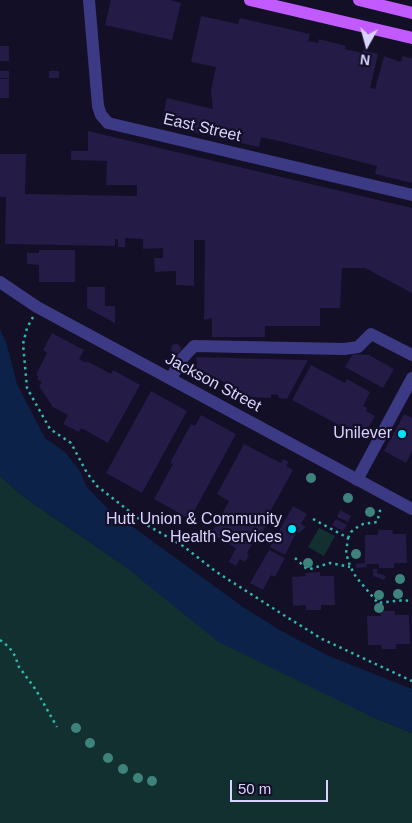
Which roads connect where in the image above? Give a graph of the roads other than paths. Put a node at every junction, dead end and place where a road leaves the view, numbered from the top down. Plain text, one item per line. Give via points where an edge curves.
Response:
1 (89, 0) edge
2 (250, 0) edge
3 (359, 0) edge
4 (412, 13) edge
5 (412, 38) edge
6 (412, 195) edge
7 (2, 283) edge
8 (412, 355) edge
9 (412, 378) edge
10 (171, 379) junction
11 (408, 395) edge
12 (357, 480) junction
13 (412, 509) edge

1 - 6 street, East Street via 98,106 108,123
2 - 5 main road
3 - 4 main road
7 - 10 street, Jackson Street via 37,307
8 - 10 street via 371,334 358,347 344,349 194,346 180,361
9 - 11 street
10 - 12 street, Jackson Street
11 - 12 street
12 - 13 street, Jackson Street

